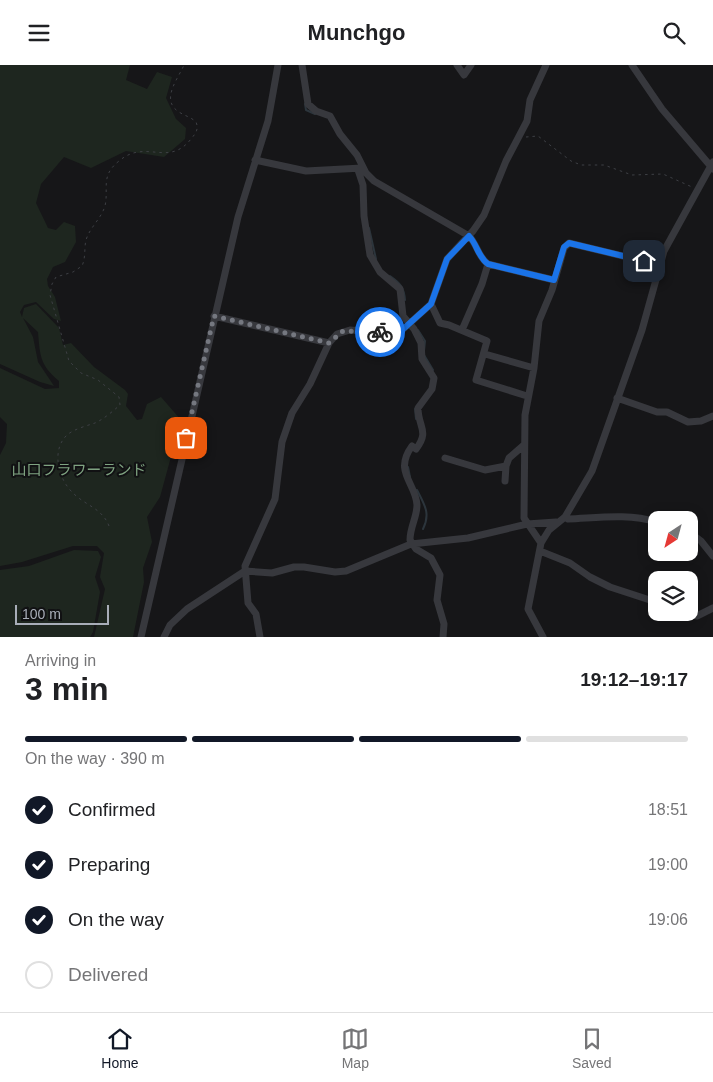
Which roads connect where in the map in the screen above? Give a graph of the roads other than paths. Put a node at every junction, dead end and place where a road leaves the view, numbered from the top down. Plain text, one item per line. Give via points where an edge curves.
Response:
1 (278, 65) edge
2 (302, 65) edge
3 (457, 65) edge
4 (471, 65) edge
5 (546, 65) edge
6 (632, 65) edge
7 (255, 160) junction
8 (712, 166) edge
9 (360, 169) junction
10 (469, 236) junction
11 (488, 264) junction
12 (660, 265) junction
13 (554, 280) junction
14 (431, 304) junction
15 (214, 316) junction
16 (410, 322) junction
17 (462, 330) junction
18 (329, 343) junction
19 (485, 354) junction
20 (534, 368) junction
21 (527, 396) junction
22 (617, 398) junction
23 (713, 416) edge
24 (524, 445) junction
25 (445, 458) dead end
26 (506, 466) junction
27 (505, 481) dead end
28 (565, 517) junction
29 (648, 520) edge
30 (556, 523) junction
31 (527, 524) junction
32 (698, 539) edge
33 (411, 544) junction
34 (540, 547) junction
35 (713, 556) edge
36 (245, 571) junction
37 (648, 599) edge
38 (713, 608) edge
39 (698, 615) edge
40 (141, 637) edge
41 (164, 637) edge
42 (260, 637) edge
43 (443, 637) edge
44 (543, 637) edge

1 - 7 street via 273,103
2 - 9 street via 308,104 330,116 357,155
3 - 4 street via 464,75
5 - 10 street via 530,100 527,121 520,137 506,161 484,215
6 - 8 street via 662,109
7 - 9 street via 306,171
7 - 15 street
8 - 12 street via 671,237
9 - 10 street via 386,190
9 - 16 street via 370,255 380,272 400,289 401,311
10 - 11 street
10 - 14 street via 447,259
11 - 13 street
11 - 17 street
12 - 13 street via 569,243 564,247
12 - 22 street via 650,306
13 - 20 street via 539,321
14 - 16 street
14 - 17 street via 440,323
15 - 18 street
15 - 40 street
16 - 18 street via 394,333 343,331
16 - 33 street via 421,343 420,355 435,381 418,408 424,437 408,452 405,465 406,479 416,500
17 - 19 street via 488,341
18 - 36 street via 288,424 282,442 275,499 252,546
19 - 20 street
19 - 21 street via 476,379
20 - 21 street
21 - 24 street
22 - 23 street via 688,422
22 - 28 street via 592,471
24 - 26 street via 509,458
24 - 31 street via 523,507
25 - 26 street via 485,470
26 - 27 street
28 - 29 street
28 - 30 street
30 - 31 street
30 - 34 street via 544,536
31 - 33 street via 444,542
31 - 34 street
32 - 35 street
33 - 36 street via 346,571 304,567 272,573
33 - 43 street via 431,558 440,575 437,600 444,624
34 - 37 street via 610,587
34 - 44 street via 528,609
36 - 41 street via 187,609 170,625
36 - 42 street via 248,603 256,614
38 - 39 street

